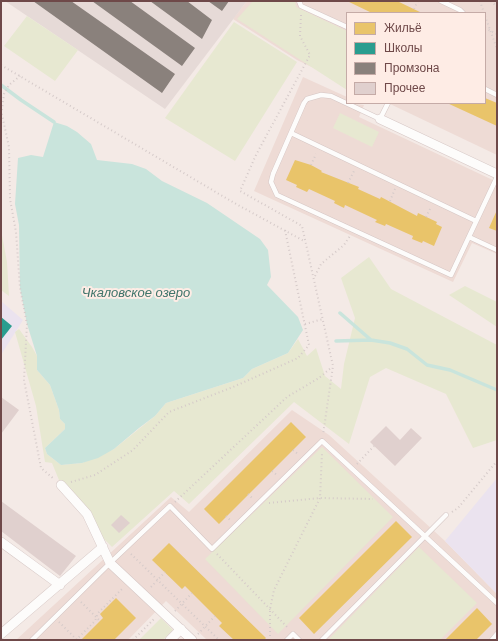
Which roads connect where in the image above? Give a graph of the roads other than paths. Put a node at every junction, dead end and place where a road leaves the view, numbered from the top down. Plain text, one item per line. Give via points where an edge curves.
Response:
1 (299, 1) edge
2 (441, 1) edge
3 (462, 12) edge
4 (346, 27) edge
5 (486, 90) edge
6 (497, 95) edge
7 (346, 103) edge
8 (348, 104) edge
9 (388, 104) edge
10 (380, 119) junction
11 (291, 133) junction
12 (497, 174) edge
13 (497, 177) edge
14 (476, 222) junction
15 (469, 237) junction
16 (497, 250) edge
17 (61, 485) road end
18 (446, 515) road end
19 (425, 537) junction
20 (1, 542) edge
21 (102, 547) junction
22 (110, 563) junction
23 (60, 585) junction
24 (497, 603) edge
25 (181, 629) junction
26 (1, 634) edge
27 (497, 634) edge
28 (194, 638) edge
29 (32, 640) edge
30 (170, 640) edge
31 (287, 640) edge
32 (299, 640) edge
33 (322, 640) edge
34 (492, 640) edge

1 - 4 lane via 302,6
2 - 3 lane
5 - 6 lane
7 - 11 lane via 331,96 313,96 304,103
8 - 10 lane
9 - 10 lane
10 - 12 street
11 - 14 lane
11 - 15 lane via 271,182 277,196 451,275
13 - 14 lane
14 - 15 lane
15 - 16 lane
17 - 21 street via 87,514
18 - 19 lane
19 - 22 lane via 322,441 212,549 170,506
19 - 24 lane
19 - 33 lane
20 - 23 street
21 - 22 street
21 - 23 street
22 - 25 street
22 - 29 lane
23 - 26 street
25 - 28 street
25 - 30 street
27 - 34 lane
31 - 32 lane via 293,634

